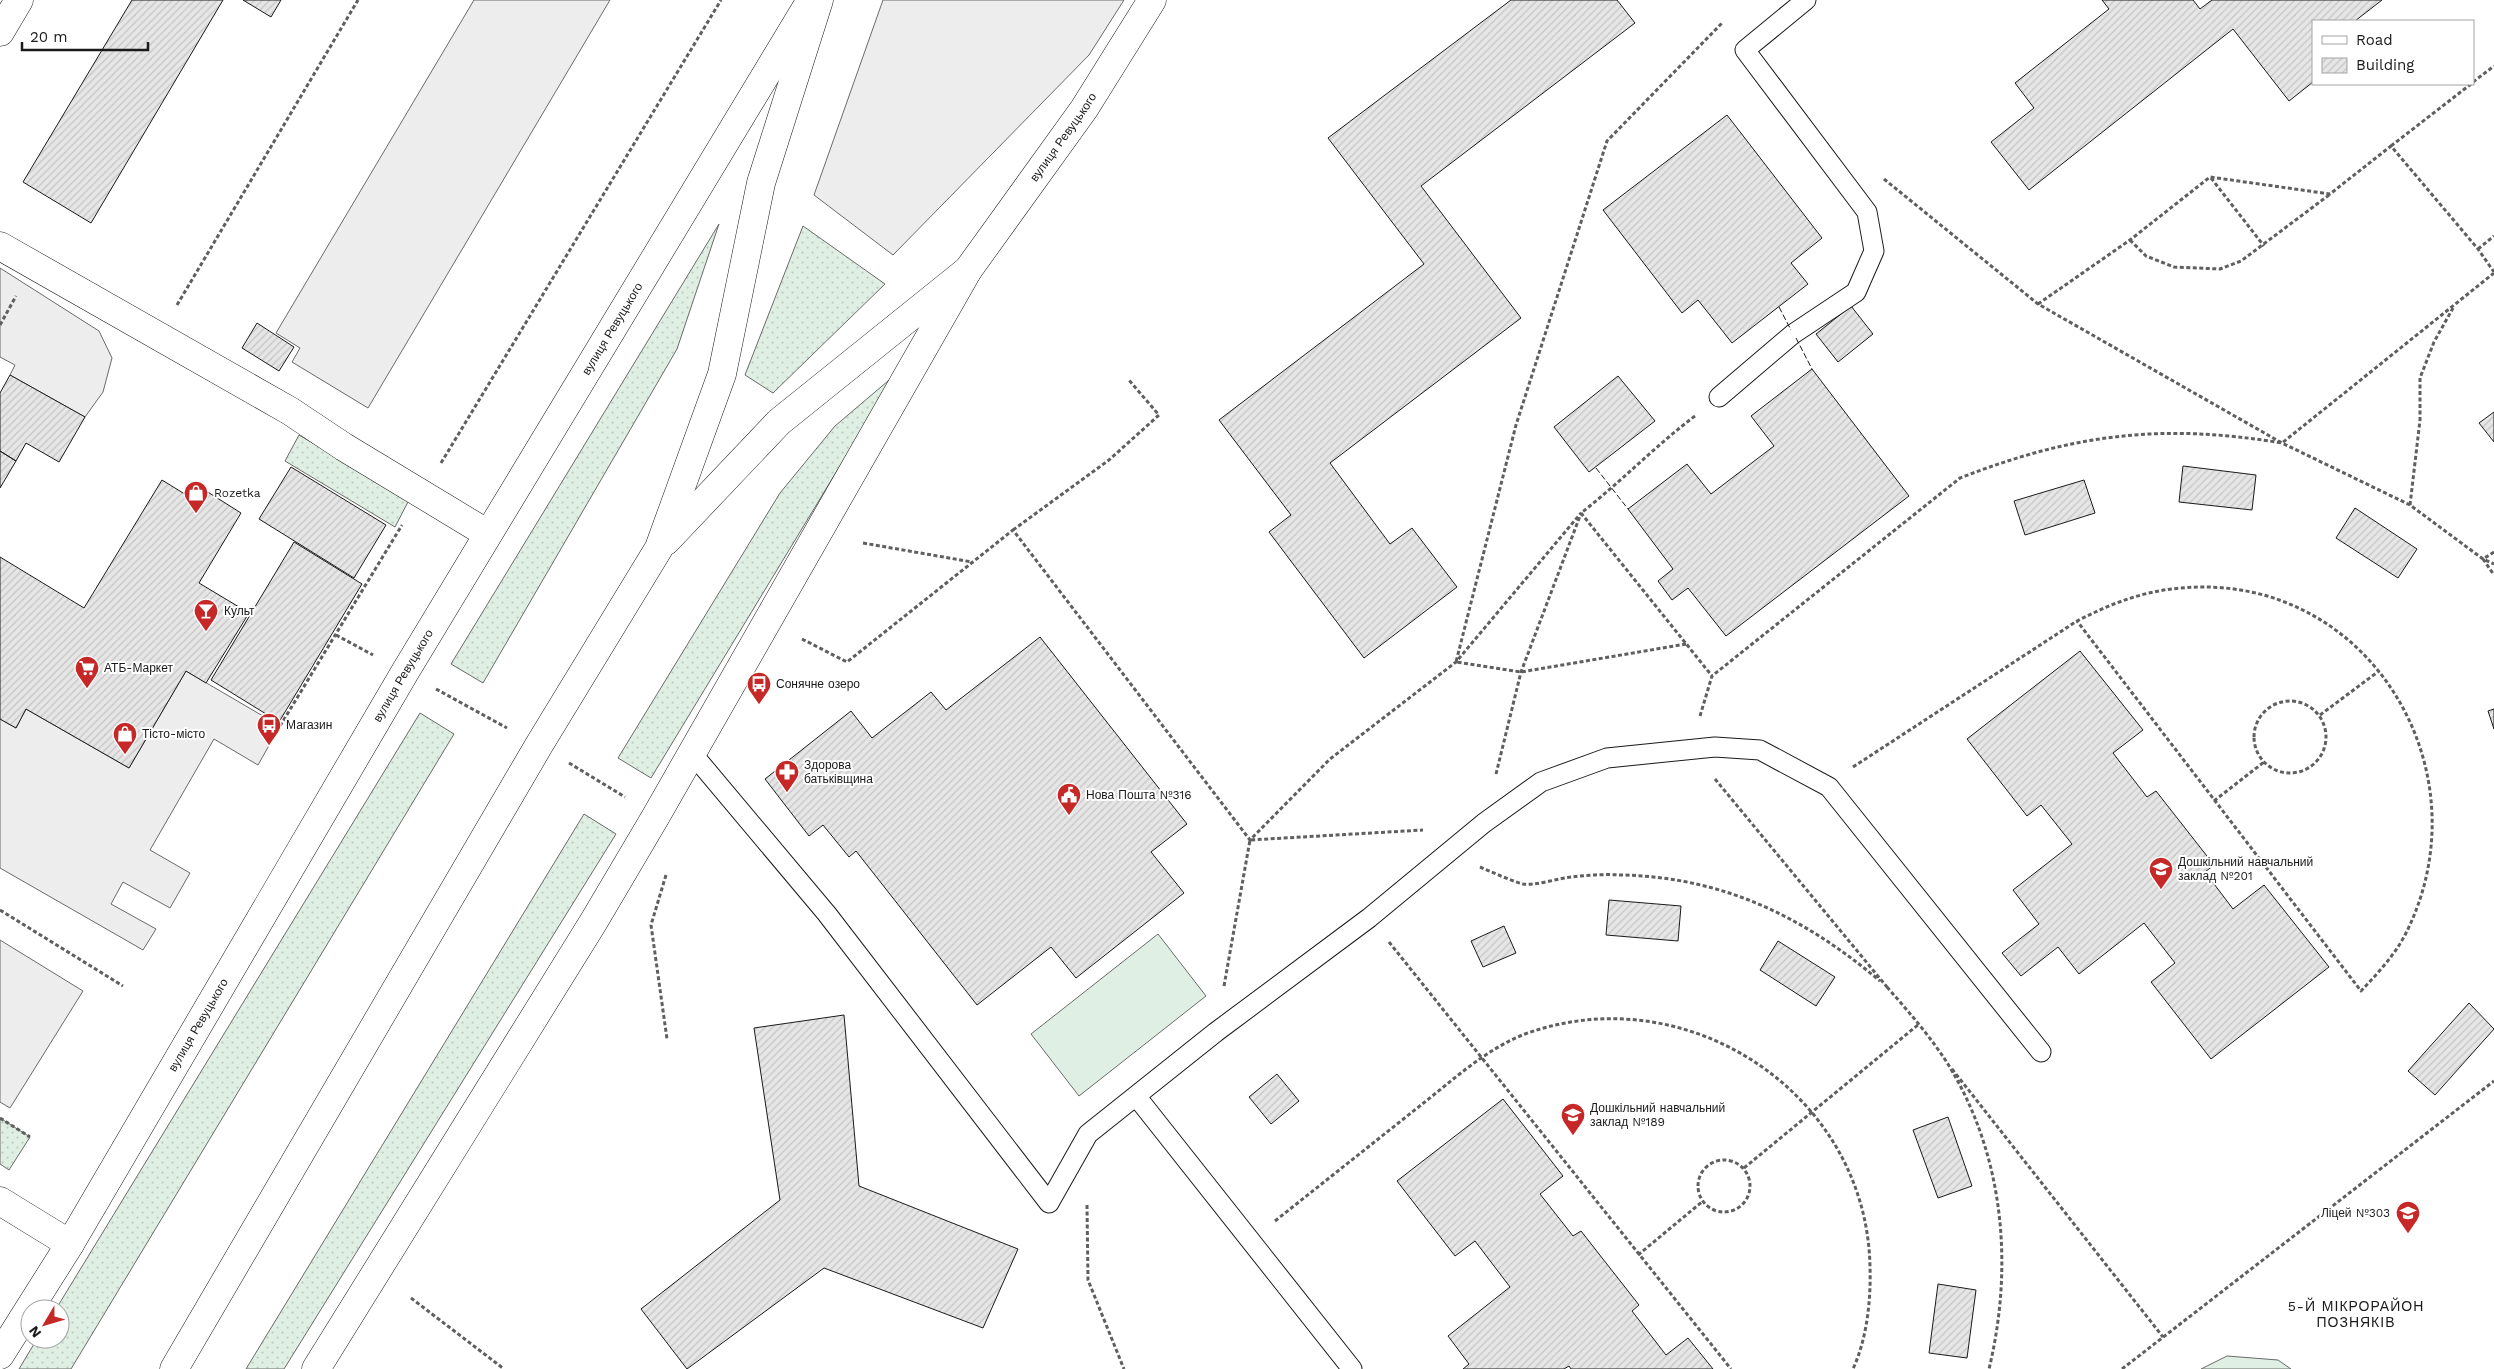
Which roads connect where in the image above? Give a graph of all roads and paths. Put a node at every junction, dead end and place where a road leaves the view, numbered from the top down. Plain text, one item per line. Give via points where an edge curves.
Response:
1 (19, 0) edge
2 (358, 0) edge
3 (721, 0) edge
4 (811, 0) edge
5 (819, 0) edge
6 (1152, 0) edge
7 (1806, 0) edge
8 (1723, 22) dead end
9 (0, 32) edge
10 (2494, 66) edge
11 (2474, 81) edge
12 (2469, 85) edge
13 (2391, 146) junction
14 (2210, 177) junction
15 (1883, 178) dead end
16 (2330, 194) junction
17 (2494, 236) edge
18 (2130, 240) junction
19 (0, 246) edge
20 (2264, 246) junction
21 (2478, 249) junction
22 (968, 270) junction
23 (2494, 272) edge
24 (2038, 304) junction
25 (2454, 305) junction
26 (158, 337) junction
27 (1128, 379) dead end
28 (1719, 397) joint
29 (2282, 443) junction
30 (422, 494) junction
31 (2410, 505) junction
32 (1581, 513) junction
33 (1013, 530) junction
34 (488, 534) junction
35 (863, 543) dead end
36 (659, 548) junction
37 (2494, 552) edge
38 (2482, 558) junction
39 (973, 562) junction
40 (2494, 564) edge
41 (2494, 575) edge
42 (2077, 621) junction
43 (802, 639) dead end
44 (1686, 644) junction
45 (1456, 662) junction
46 (2379, 671) junction
47 (1521, 672) junction
48 (1712, 676) junction
49 (2320, 716) junction
50 (280, 726) dead end
51 (1690, 749) junction
52 (691, 752) junction
53 (2264, 762) junction
54 (1826, 785) junction
55 (2214, 801) junction
56 (1484, 823) junction
57 (1250, 840) junction
58 (1447, 855) junction
59 (668, 869) dead end
60 (0, 910) edge
61 (1369, 918) junction
62 (123, 986) dead end
63 (1887, 987) junction
64 (1919, 1024) junction
65 (1216, 1032) junction
66 (667, 1039) dead end
67 (2041, 1052) dead end
68 (1482, 1057) junction
69 (1946, 1062) junction
70 (2494, 1081) edge
71 (1136, 1096) junction
72 (1812, 1112) junction
73 (0, 1118) edge
74 (30, 1137) dead end
75 (1744, 1168) junction
76 (1087, 1199) dead end
77 (0, 1201) edge
78 (1703, 1201) junction
79 (1250, 1241) junction
80 (70, 1244) junction
81 (1638, 1255) junction
82 (411, 1298) dead end
83 (2163, 1337) junction
84 (0, 1355) edge
85 (174, 1369) edge
86 (316, 1369) edge
87 (504, 1369) edge
88 (1124, 1369) edge
89 (1352, 1369) edge
90 (1731, 1369) edge
91 (1853, 1369) edge
92 (1989, 1369) edge
93 (2122, 1369) edge

1 - 9 street
2 - 26 path
3 - 30 path
4 - 34 street, вулиця Ревуцького
5 - 36 street, вулиця Ревуцького via 761,183 722,374
6 - 22 street, вулиця Ревуцького via 1084,109
7 - 28 lane via 1745,50 1867,212 1874,251 1856,292 1793,334
8 - 45 path via 1607,141 1516,425
10 - 11 path
12 - 13 path
13 - 16 path
13 - 21 path
14 - 16 path
14 - 18 path
14 - 20 path
15 - 24 path
16 - 20 path
17 - 21 path
18 - 20 path via 2146,256 2174,267 2198,270 2220,269 2242,262
18 - 24 path
19 - 26 street
21 - 23 path
22 - 36 street, вулиця Ревуцького via 779,422
22 - 52 street, вулиця Ревуцького
23 - 25 path
24 - 29 path
25 - 29 path
25 - 31 path via 2434,342 2420,378 2420,420
26 - 30 street via 290,411
27 - 33 path via 1159,415 1109,460
28 - 32 path via 1661,442 1612,489
29 - 31 path
29 - 48 path via 2237,435 2191,432 2101,437 2006,460 1960,478
30 - 34 street
30 - 50 path
31 - 38 path
32 - 44 path
32 - 45 path
32 - 47 path
33 - 39 path
33 - 57 path
34 - 80 street, вулиця Ревуцького
35 - 39 path
36 - 85 street, вулиця Ревуцького via 539,745
37 - 38 path
38 - 40 path
38 - 41 path
39 - 43 path via 847,662
42 - 46 path via 2110,605 2172,589 2218,588 2255,594 2290,605 2323,622 2353,644
42 - 54 path
42 - 55 path
44 - 47 path
44 - 48 path
45 - 47 path
45 - 57 path via 1330,759
46 - 49 path
46 - 55 path via 2415,731 2433,799 2434,835 2429,870 2419,904 2404,936 2361,992
47 - 56 path
48 - 51 path
49 - 53 path via 2326,728 2326,741 2314,765 2289,773 2275,770
49 - 53 path via 2309,706 2295,701 2280,702 2267,709 2258,721 2254,735 2256,750
51 - 54 lane via 1760,750
51 - 56 lane via 1607,758 1541,782
51 - 63 path
52 - 71 lane via 827,914 1049,1203 1088,1134
52 - 86 street, вулиця Ревуцького via 594,921
53 - 55 path
54 - 67 lane
56 - 58 lane
57 - 58 path via 1432,830
57 - 65 path
58 - 61 lane
58 - 63 path via 1525,884 1573,876 1622,875 1671,879 1718,890 1765,905 1809,928 1849,955
59 - 66 path via 651,925
60 - 62 path
61 - 65 lane
61 - 68 path
63 - 64 path
64 - 69 path
64 - 72 path
65 - 71 lane
68 - 72 path via 1524,1035 1562,1024 1601,1019 1641,1020 1689,1030 1717,1040 1752,1059 1784,1083
68 - 79 path
68 - 81 path
69 - 83 path
69 - 92 path via 1968,1104 1985,1148 1997,1193 2003,1287 1998,1334
70 - 83 path
71 - 79 lane
72 - 75 path
72 - 91 path via 1834,1142 1851,1176 1870,1248 1871,1286 1866,1323
73 - 74 path
75 - 78 path via 1730,1160 1718,1160 1707,1166 1698,1182
75 - 78 path via 1750,1188 1747,1200 1738,1208 1726,1212 1712,1209
76 - 88 path via 1088,1280
77 - 80 street
78 - 81 path
79 - 89 lane
80 - 84 street, вулиця Ревуцького
81 - 90 path
82 - 87 path
83 - 93 path

